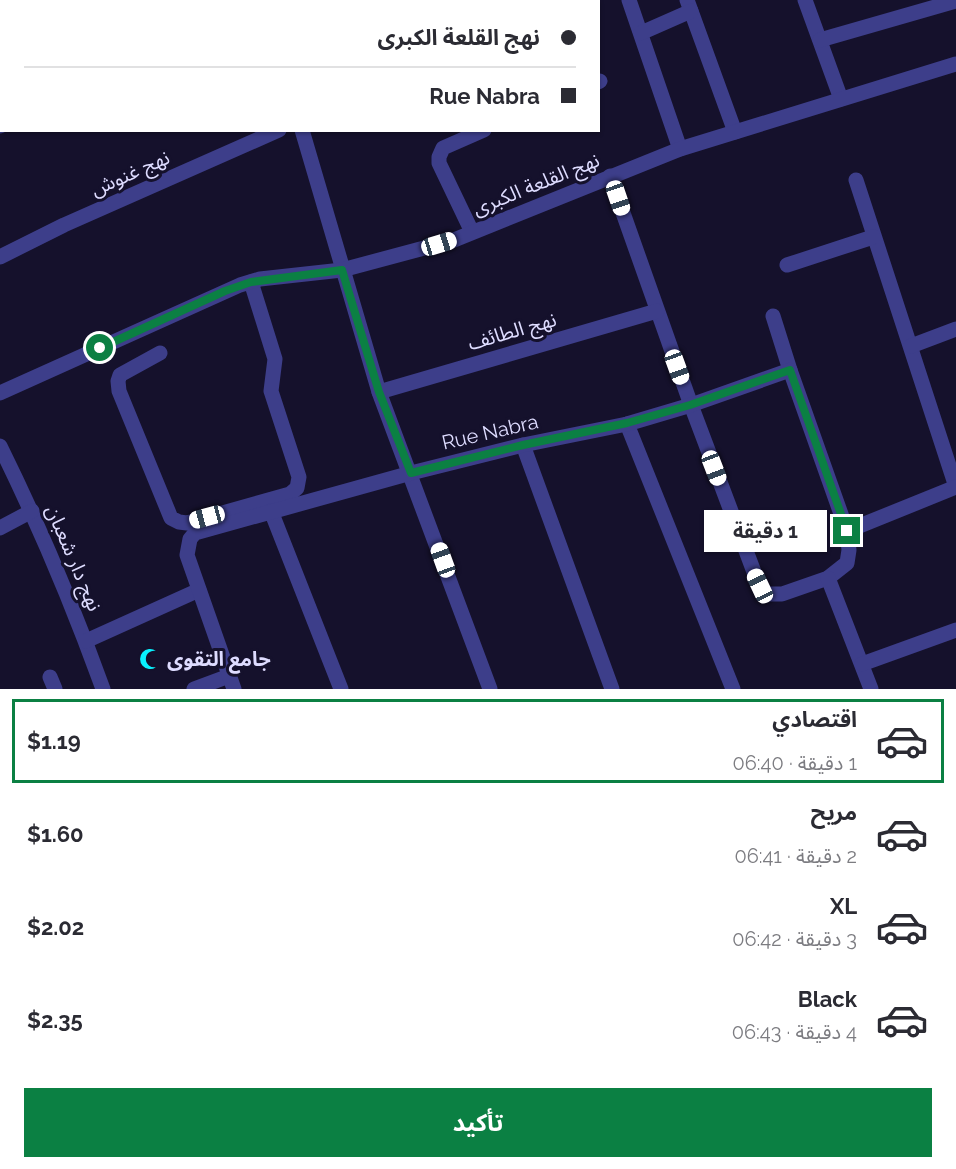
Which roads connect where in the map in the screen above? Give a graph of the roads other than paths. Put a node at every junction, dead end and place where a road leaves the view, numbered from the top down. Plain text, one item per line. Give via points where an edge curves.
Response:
1 (629, 0) edge
2 (805, 0) edge
3 (956, 1) edge
4 (689, 5) edge
5 (641, 33) junction
6 (820, 40) junction
7 (956, 64) edge
8 (841, 99) junction
9 (274, 132) edge
10 (303, 132) edge
11 (479, 132) edge
12 (735, 132) junction
13 (680, 149) junction
14 (610, 176) junction
15 (856, 180) dead end
16 (472, 232) junction
17 (873, 237) junction
18 (0, 257) edge
19 (787, 265) dead end
20 (342, 270) junction
21 (251, 282) junction
22 (657, 311) junction
23 (773, 316) dead end
24 (956, 329) edge
25 (911, 346) junction
26 (160, 353) dead end
27 (790, 370) junction
28 (379, 392) junction
29 (0, 393) edge
30 (690, 405) junction
31 (627, 423) junction
32 (523, 445) junction
33 (0, 446) edge
34 (411, 473) junction
35 (956, 487) edge
36 (32, 511) junction
37 (271, 511) junction
38 (0, 528) edge
39 (847, 531) junction
40 (828, 578) junction
41 (199, 590) junction
42 (956, 630) edge
43 (86, 641) junction
44 (862, 664) junction
45 (232, 682) edge
46 (104, 689) edge
47 (194, 689) edge
48 (341, 689) edge
49 (490, 689) edge
50 (612, 689) edge
51 (733, 689) edge
52 (871, 689) edge

1 - 5 street
2 - 6 street
3 - 6 street
4 - 5 street
4 - 12 street
5 - 13 street
6 - 8 street
7 - 8 street, نهج القلعة الكبرى
8 - 12 street, نهج القلعة الكبرى
9 - 18 street, نهج غنوش
10 - 20 street
11 - 16 street via 443,148 439,157
12 - 13 street, نهج القلعة الكبرى
13 - 14 street, نهج القلعة الكبرى
14 - 16 street, نهج القلعة الكبرى
14 - 22 street
15 - 17 street
16 - 20 street, نهج القلعة الكبرى via 435,246
17 - 19 street
17 - 25 street
20 - 21 street, نهج القلعة الكبرى
20 - 28 street
21 - 26 street via 275,359 271,391 299,477 297,488 290,494 187,523 171,518 118,381 120,375
21 - 29 street, نهج القلعة الكبرى
22 - 28 street, نهج الطائف
22 - 30 street
23 - 27 street
24 - 25 street
25 - 35 street
27 - 30 street, Rue Nabra
27 - 39 street
28 - 34 street
30 - 31 street, Rue Nabra
30 - 40 street via 760,586 767,594 782,594
31 - 32 street, Rue Nabra
31 - 51 street
32 - 34 street, Rue Nabra
32 - 50 street
33 - 36 street, نهج دار شعبان
34 - 37 street, Rue Nabra
34 - 49 street
35 - 39 street
36 - 38 street
36 - 43 street, نهج دار شعبان
37 - 41 street, Rue Nabra via 195,533 188,555
37 - 48 street
39 - 40 street via 847,563
40 - 44 street
41 - 43 street
41 - 45 street, Rue Nabra
42 - 44 street
43 - 46 street, نهج دار شعبان
44 - 52 street
45 - 47 street

